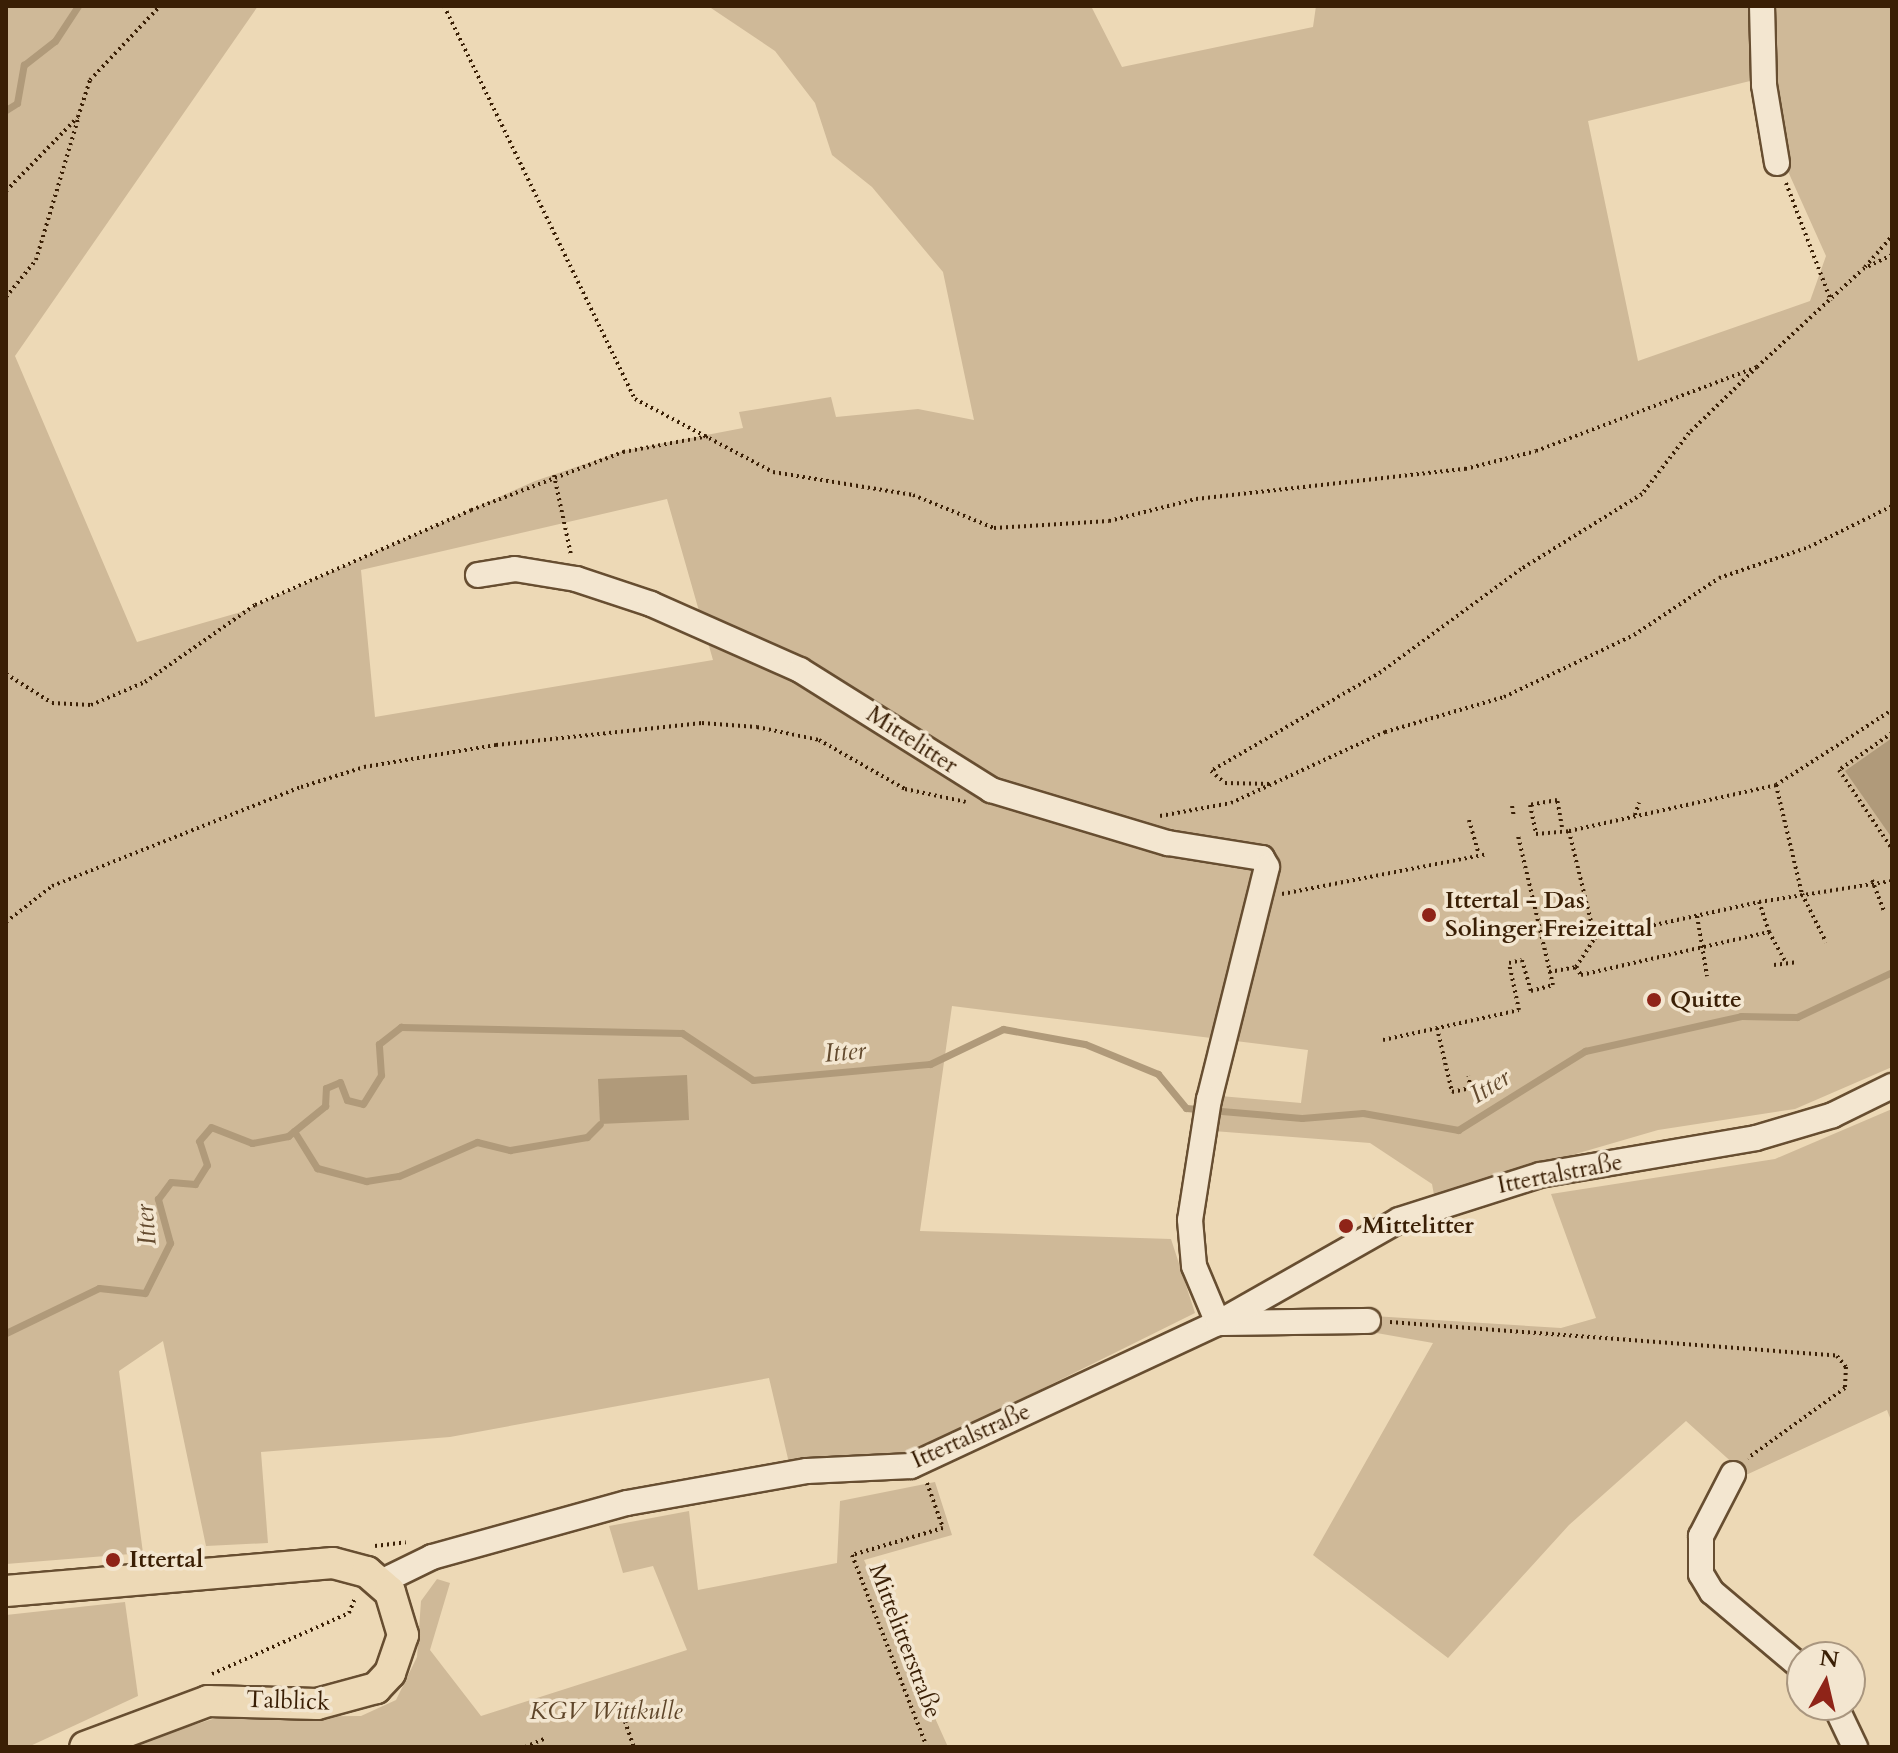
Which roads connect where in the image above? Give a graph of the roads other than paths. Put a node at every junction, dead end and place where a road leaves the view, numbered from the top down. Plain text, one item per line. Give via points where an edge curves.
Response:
1 (1762, 6) edge
2 (1777, 163) road end
3 (478, 575) dead end
4 (1892, 1086) edge
5 (1368, 1321) road end
6 (1218, 1323) junction
7 (1733, 1474) road end
8 (381, 1582) junction
9 (6, 1591) edge
10 (1786, 1655) edge
11 (1843, 1721) edge
12 (85, 1747) edge
13 (1855, 1747) edge

1 - 2 street via 1764,85
3 - 6 street, Mittelitter via 515,569 576,579 800,670 991,790 1168,843 1262,858 1267,867 1209,1099 1191,1242
4 - 6 street, Ittertalstraße via 1833,1115 1756,1138 1473,1193 1399,1220
5 - 6 street
6 - 8 street, Ittertalstraße via 911,1466 807,1471 627,1503 432,1557
7 - 10 street via 1701,1536 1701,1574 1721,1601
8 - 9 main road via 333,1563
8 - 12 main road, Talblick via 397,1607 403,1635 390,1673 376,1688 332,1703 208,1701
11 - 13 street

